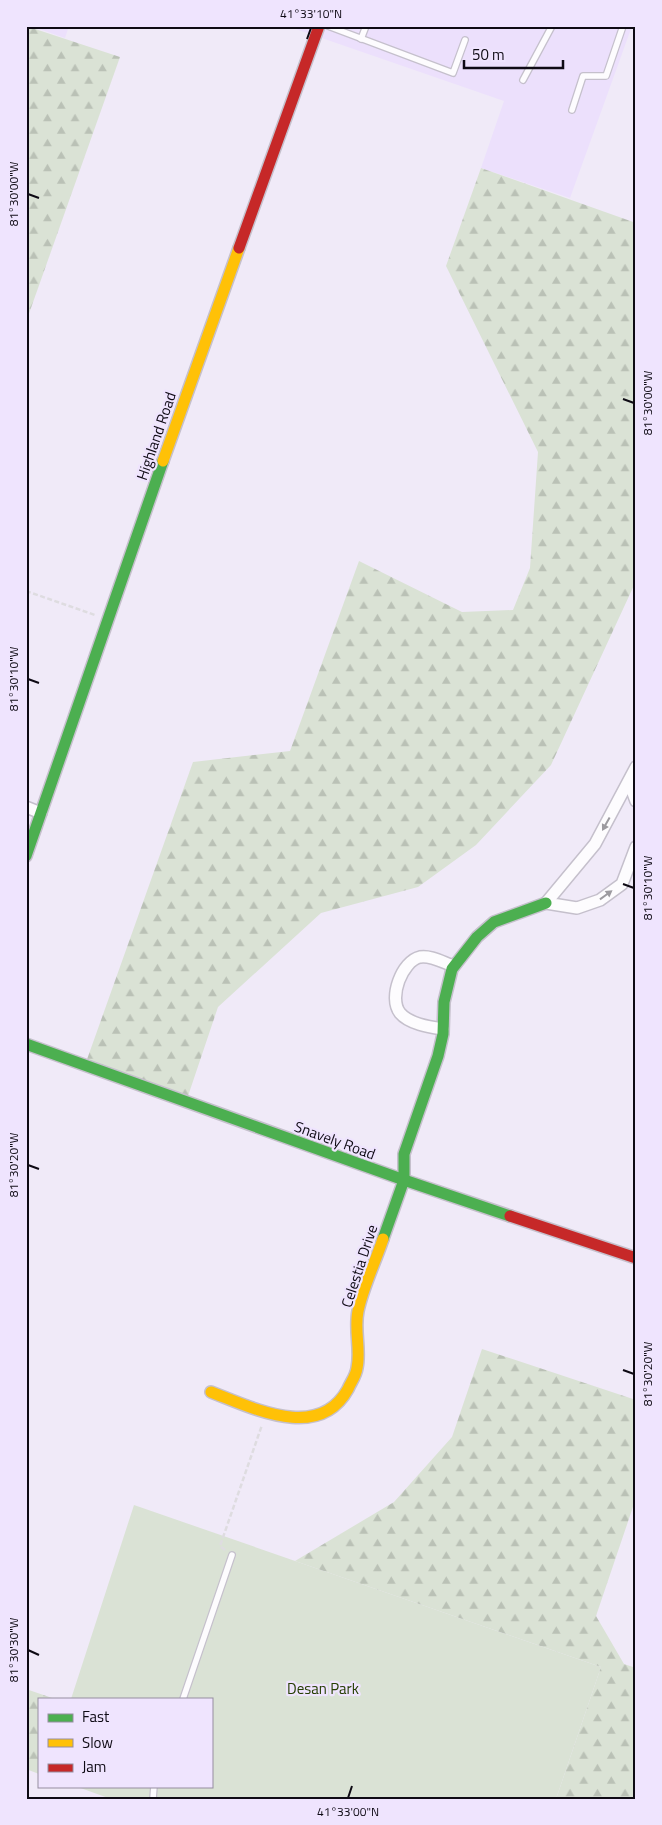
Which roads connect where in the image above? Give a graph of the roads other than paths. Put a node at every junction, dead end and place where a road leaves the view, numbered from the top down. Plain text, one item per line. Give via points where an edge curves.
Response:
1 (319, 26) edge
2 (328, 26) edge
3 (366, 26) edge
4 (552, 26) edge
5 (623, 26) edge
6 (361, 39) junction
7 (465, 40) dead end
8 (523, 80) dead end
9 (572, 110) dead end
10 (636, 767) edge
11 (629, 782) junction
12 (636, 801) edge
13 (26, 807) edge
14 (41, 813) junction
15 (636, 847) edge
16 (26, 856) edge
17 (546, 903) junction
18 (454, 966) junction
19 (443, 1029) junction
20 (26, 1044) edge
21 (404, 1180) junction
22 (636, 1258) edge
23 (211, 1392) dead end
24 (232, 1555) road end
25 (183, 1698) edge

1 - 14 street, Highland Road
2 - 6 lane
3 - 6 lane
4 - 8 lane
5 - 9 lane via 606,76 583,76
6 - 7 lane via 453,73
10 - 11 street
11 - 12 street
11 -> 17 street via 595,844
13 - 14 street
14 - 16 street, Highland Road
17 -> 15 street via 578,908 600,900 622,884
17 - 18 street via 494,922
18 - 19 street, Celestia Drive via 444,1002
18 - 19 street via 430,957 420,957 406,967 395,994 399,1012 406,1018
19 - 21 street, Celestia Drive via 438,1056 404,1154
20 - 21 street, Snavely Road
21 - 22 street, Snavely Road
21 - 23 street, Celestia Drive via 358,1311 355,1375 330,1411 312,1419 287,1418
24 - 25 lane

